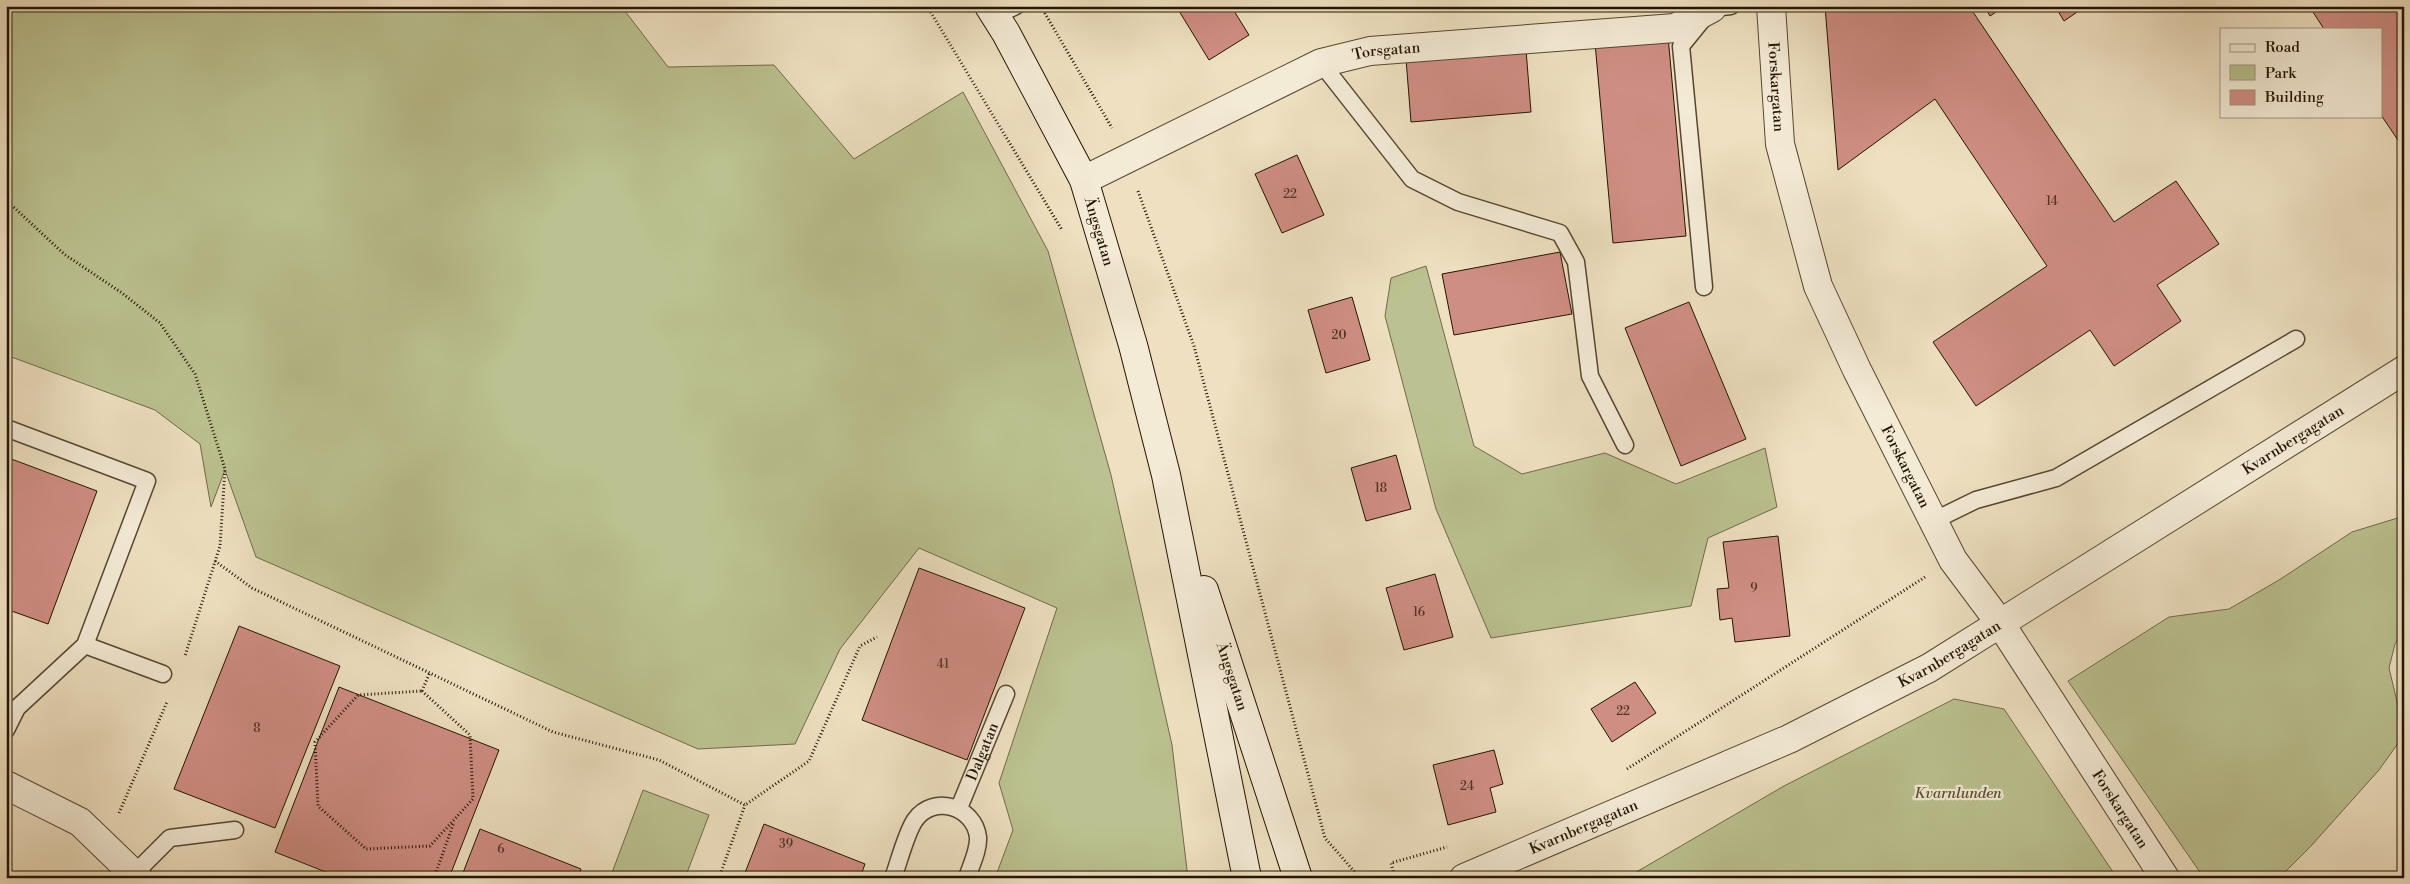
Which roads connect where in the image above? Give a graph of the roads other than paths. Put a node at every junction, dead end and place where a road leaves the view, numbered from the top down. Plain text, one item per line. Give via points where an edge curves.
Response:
1 (1771, 6) edge
2 (1721, 7) edge
3 (1000, 9) edge
4 (1321, 63) junction
5 (1084, 180) junction
6 (1704, 287) dead end
7 (2296, 339) dead end
8 (2404, 370) edge
9 (6, 428) edge
10 (1625, 445) dead end
11 (1166, 475) junction
12 (1933, 521) junction
13 (2000, 623) junction
14 (84, 645) junction
15 (163, 674) dead end
16 (1006, 694) dead end
17 (6, 730) edge
18 (6, 785) edge
19 (959, 808) junction
20 (235, 830) dead end
21 (136, 876) edge
22 (893, 878) edge
23 (967, 878) edge
24 (1247, 878) edge
25 (1298, 878) edge
26 (1464, 878) edge
27 (2166, 878) edge

1 - 12 street, Forskargatan via 1780,144 1818,286
2 - 4 street, Torsgatan via 1675,28 1370,51
2 - 6 lane via 1681,46
3 - 5 street, Ängsgatan
4 - 5 street, Torsgatan
4 - 10 lane via 1412,179 1458,202 1560,233 1576,262 1590,376
5 - 11 street, Ängsgatan via 1133,345
7 - 12 lane via 2056,478 1976,500
8 - 13 street, Kvarnbergagatan
9 - 14 lane via 147,481
11 - 24 street, Ängsgatan
11 - 25 street, Ängsgatan
12 - 13 street, Forskargatan via 1953,560
13 - 26 street, Kvarnbergagatan via 1929,668 1788,739
13 - 27 street, Forskargatan
14 - 15 lane
14 - 17 lane via 17,708
16 - 19 lane, Dalgatan
18 - 21 street via 80,822
19 - 22 lane via 935,806 924,811 915,821
19 - 23 lane via 976,827 978,838
20 - 21 lane via 170,838

